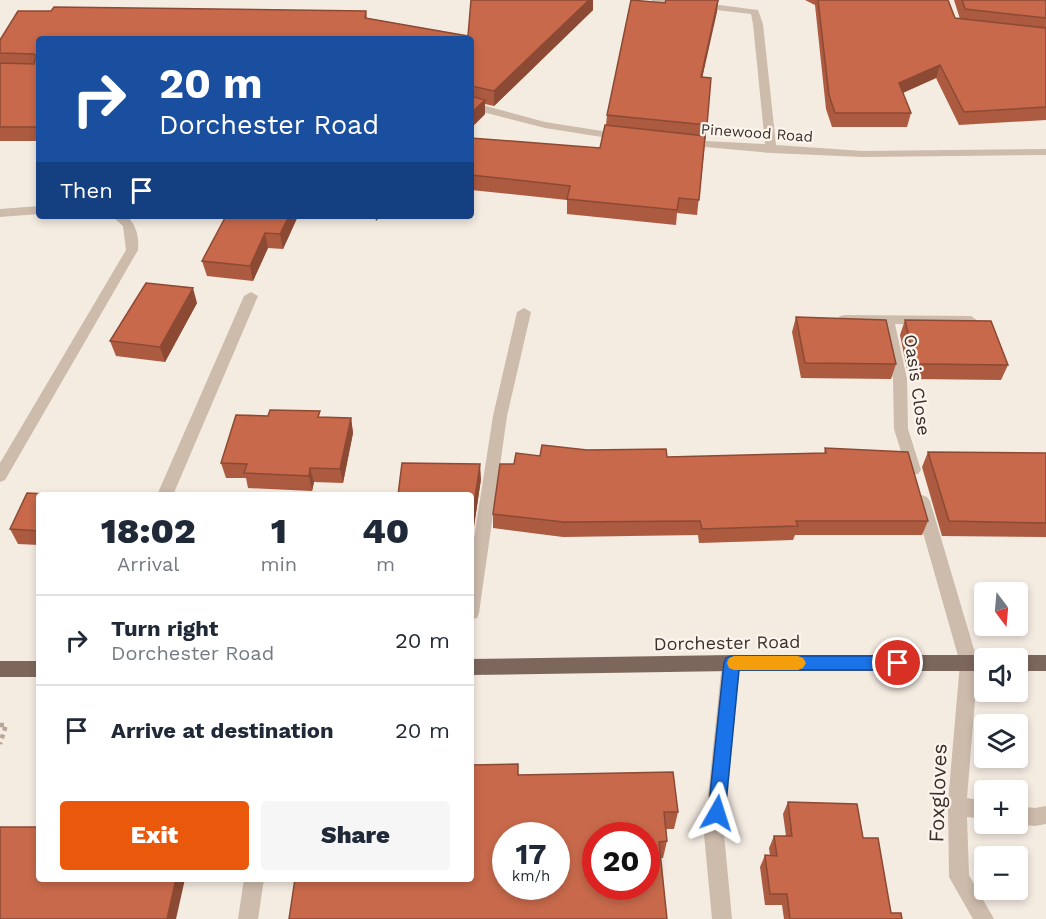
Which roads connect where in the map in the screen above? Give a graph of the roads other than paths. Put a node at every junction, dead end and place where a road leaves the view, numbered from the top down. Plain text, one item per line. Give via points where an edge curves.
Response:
1 (656, 0) edge
2 (474, 106) edge
3 (631, 138) edge
4 (679, 143) edge
5 (771, 150) junction
6 (1046, 152) edge
7 (36, 210) edge
8 (0, 213) edge
9 (124, 219) edge
10 (251, 296) dead end
11 (524, 312) dead end
12 (833, 319) edge
13 (887, 319) junction
14 (980, 321) edge
15 (0, 476) edge
16 (166, 492) edge
17 (474, 592) edge
18 (974, 654) edge
19 (731, 663) junction
20 (974, 663) edge
21 (1028, 663) edge
22 (1046, 663) edge
23 (474, 667) edge
24 (0, 669) edge
25 (36, 669) edge
26 (974, 684) edge
27 (957, 806) junction
28 (974, 809) edge
29 (1046, 814) edge
30 (1028, 816) edge
31 (254, 882) edge
32 (248, 919) edge
33 (722, 919) edge
34 (984, 919) edge

1 - 5 street via 755,12
2 - 3 street via 596,135
4 - 5 street, Pinewood Road
5 - 6 street, Pinewood Road via 863,154
7 - 8 street
9 - 15 street via 133,234 132,250
10 - 16 street
11 - 17 street via 500,416
12 - 13 street
13 - 14 street
13 - 18 street, Oasis Close via 900,379 901,429
19 - 20 main road, Dorchester Road
19 - 23 main road, Dorchester Road
19 - 33 street via 714,834
21 - 22 main road
24 - 25 main road
26 - 27 street, Foxgloves
27 - 28 street
27 - 34 street, Foxgloves via 959,877
29 - 30 street
31 - 32 street

